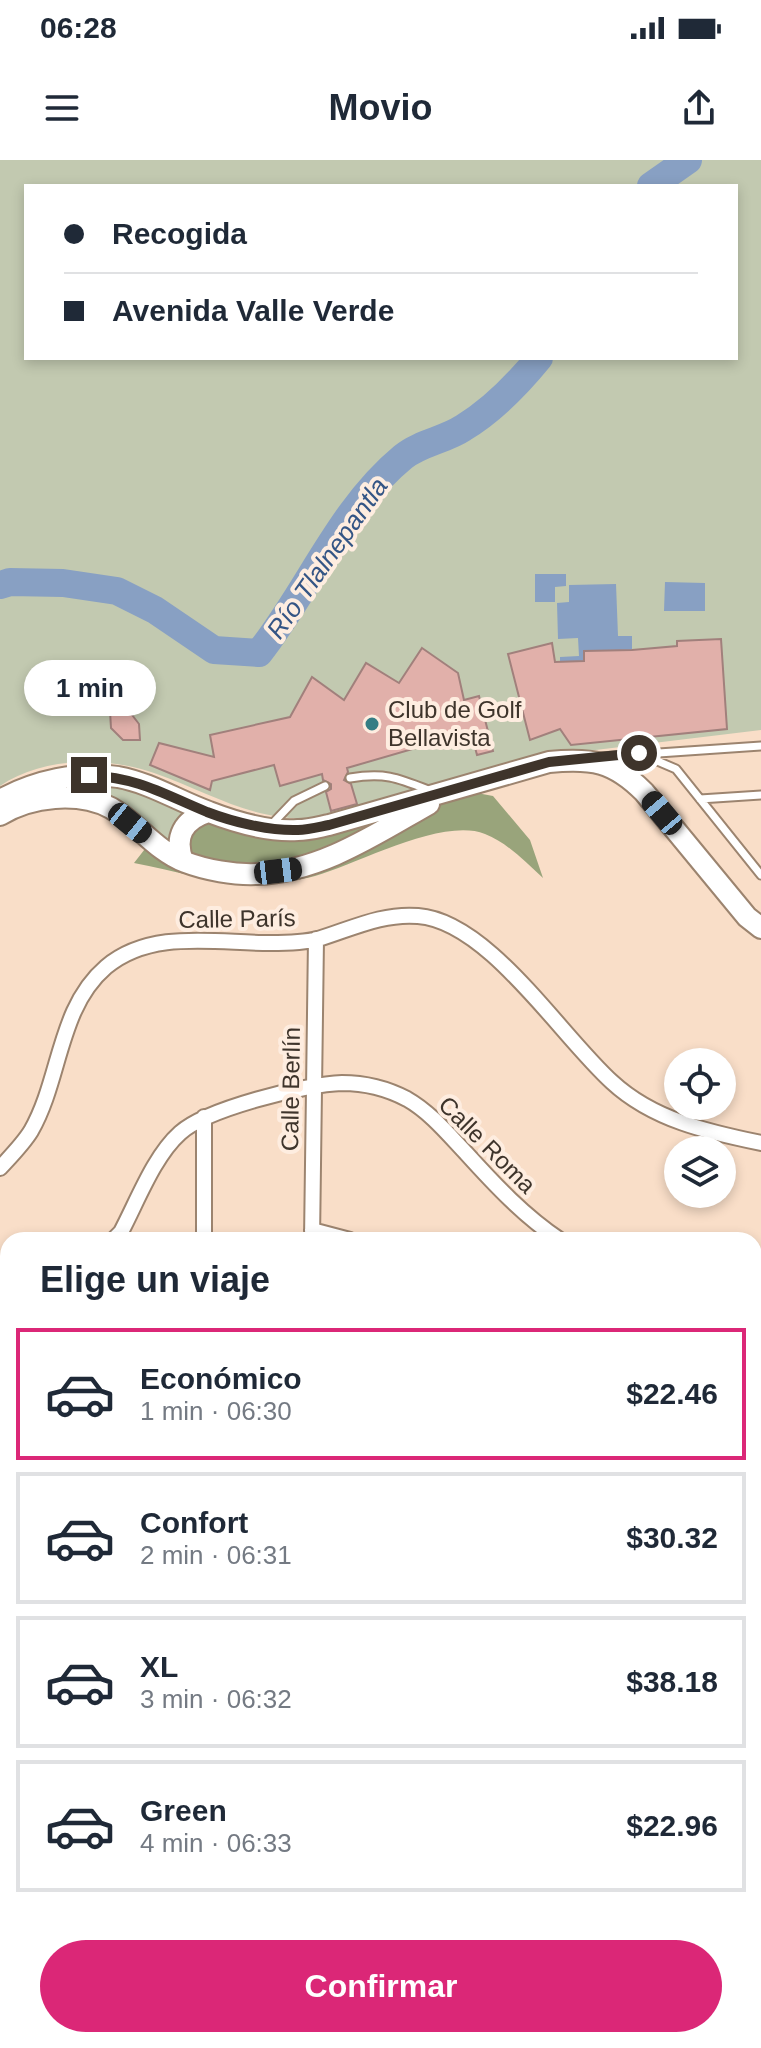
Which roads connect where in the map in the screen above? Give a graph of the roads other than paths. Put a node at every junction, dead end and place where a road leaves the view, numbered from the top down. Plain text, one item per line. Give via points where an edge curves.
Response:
1 (761, 746) edge
2 (639, 753) junction
3 (578, 759) junction
4 (350, 778) dead end
5 (325, 786) dead end
6 (461, 786) junction
7 (437, 793) junction
8 (761, 795) edge
9 (700, 799) junction
10 (0, 800) edge
11 (208, 812) junction
12 (0, 815) edge
13 (268, 828) junction
14 (183, 861) junction
15 (761, 875) edge
16 (761, 928) edge
17 (316, 939) junction
18 (312, 1086) junction
19 (204, 1117) junction
20 (761, 1143) edge
21 (0, 1168) edge
22 (121, 1232) edge
23 (204, 1232) edge
24 (312, 1232) edge
25 (550, 1232) edge

1 - 2 lane
2 - 3 lane
2 - 9 lane via 676,769
3 - 6 street
3 - 16 street via 627,775
4 - 7 lane via 376,773
5 - 13 lane via 294,801
6 - 7 street
6 - 14 street via 366,840 300,869 256,874
7 - 13 street via 329,825
8 - 9 lane
9 - 15 lane
10 - 11 street via 61,778 89,775 147,784
11 - 13 street
11 - 14 street via 185,824 179,836
12 - 14 street via 35,801 87,799 112,809
17 - 18 street, Calle Berlín
17 - 20 street, Calle París via 390,918 446,922 493,955 613,1083 641,1103 718,1135
17 - 21 street, Calle París via 160,943 132,950 106,967 71,1018 31,1130
18 - 19 street, Calle Roma
18 - 24 street, Calle Berlín
18 - 25 street, Calle Roma via 374,1087 408,1099 435,1120 511,1201
19 - 22 street, Calle Roma via 163,1152
19 - 23 street

